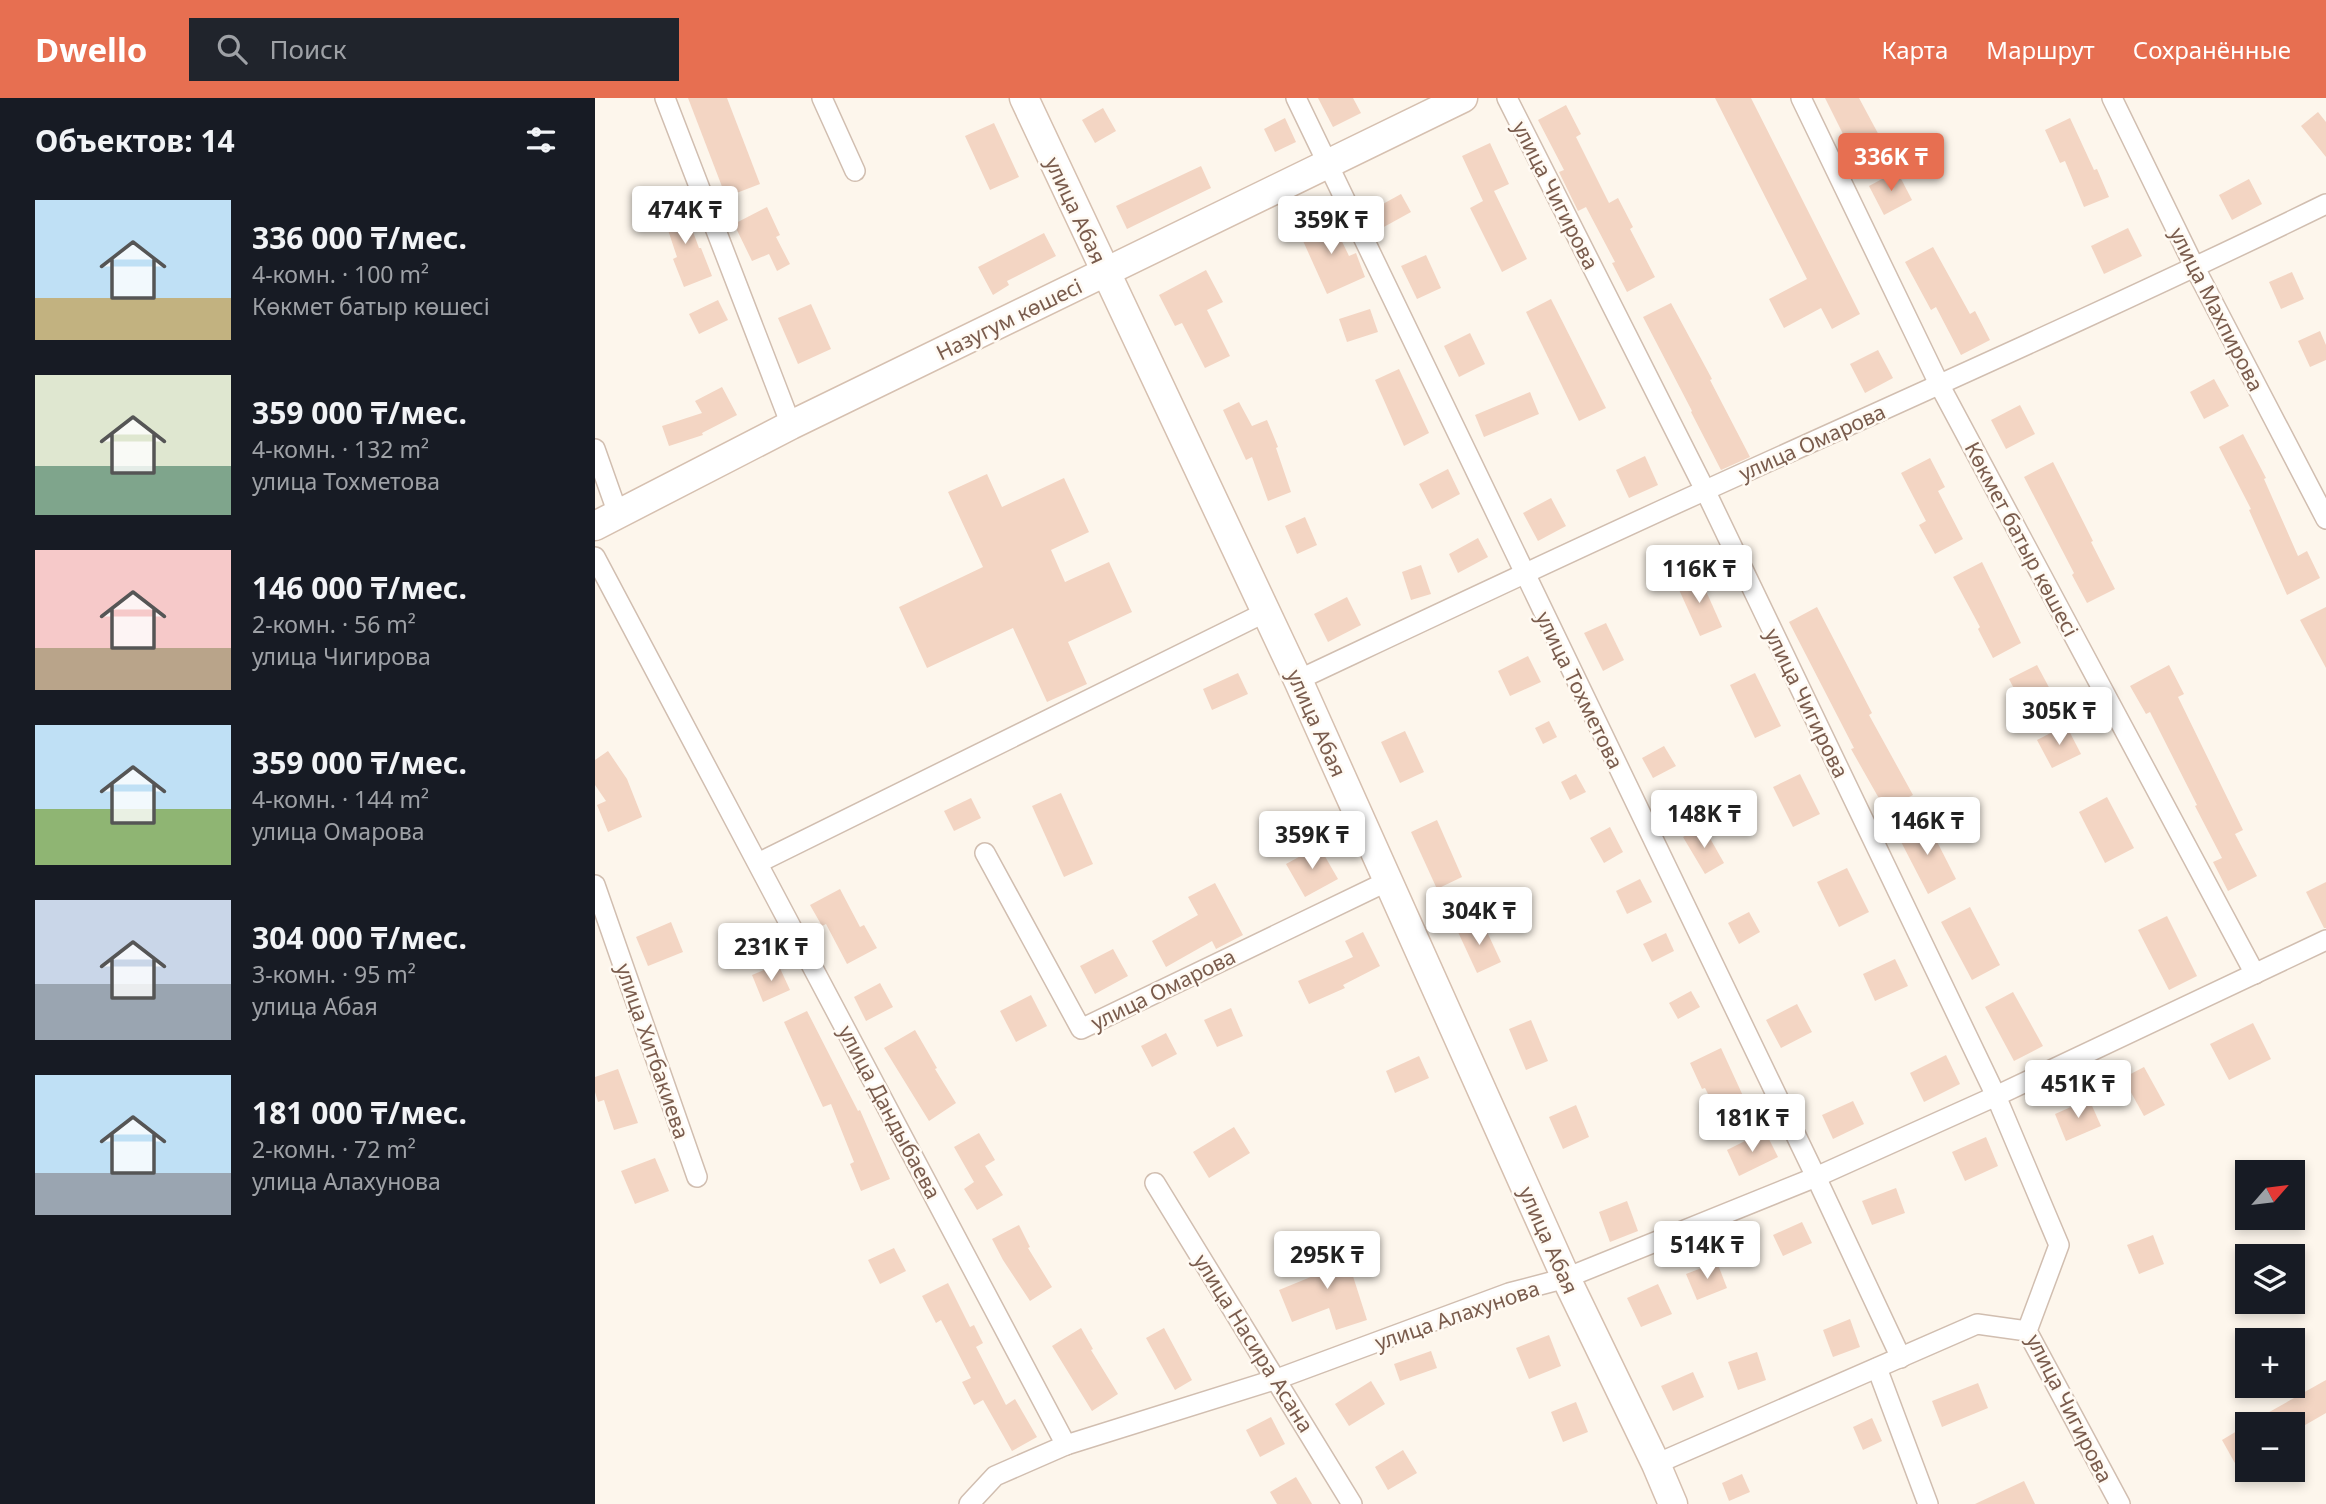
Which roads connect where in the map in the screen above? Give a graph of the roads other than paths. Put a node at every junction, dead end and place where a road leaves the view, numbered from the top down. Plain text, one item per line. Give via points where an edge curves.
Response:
1 (665, 98) edge
2 (822, 98) edge
3 (1024, 98) edge
4 (1296, 98) edge
5 (1463, 98) edge
6 (1507, 98) edge
7 (1801, 98) edge
8 (2112, 98) edge
9 (1328, 164) junction
10 (855, 171) dead end
11 (2326, 204) edge
12 (2195, 268) junction
13 (1105, 272) junction
14 (1940, 386) junction
15 (790, 425) junction
16 (595, 449) edge
17 (1705, 490) junction
18 (2326, 519) edge
19 (607, 520) edge
20 (595, 556) edge
21 (1524, 574) junction
22 (1266, 612) junction
23 (1298, 680) junction
24 (985, 853) dead end
25 (758, 863) junction
26 (1388, 881) junction
27 (595, 885) edge
28 (2326, 940) edge
29 (2255, 974) junction
30 (1996, 1096) junction
31 (697, 1177) dead end
32 (1816, 1177) junction
33 (1156, 1183) dead end
34 (1566, 1278) junction
35 (2027, 1331) junction
36 (1901, 1358) junction
37 (1877, 1368) junction
38 (1277, 1380) junction
39 (1066, 1445) junction
40 (1656, 1464) junction
41 (969, 1504) edge
42 (1352, 1504) edge
43 (1673, 1504) edge
44 (1928, 1504) edge
45 (2120, 1504) edge

1 - 15 street
2 - 10 street
3 - 13 street, улица Абая
4 - 9 street, улица Тохметова
5 - 9 street, Назугум көшесі
6 - 17 street, улица Чигирова
7 - 14 street, Көкмет батыр көшесі
8 - 12 street, улица Махпирова
9 - 13 street, Назугум көшесі
9 - 21 street, улица Тохметова
11 - 12 street, улица Омарова
12 - 14 street, улица Омарова
12 - 18 street, улица Махпирова
13 - 15 street, Назугум көшесі
13 - 22 street, улица Абая
14 - 17 street, улица Омарова
14 - 29 street, Көкмет батыр көшесі
15 - 19 street, Назугум көшесі
16 - 19 street
17 - 21 street, улица Омарова
17 - 30 street, улица Чигирова
20 - 25 street, улица Дандыбаева
21 - 23 street, улица Омарова
21 - 32 street, улица Тохметова
22 - 23 street, улица Абая
22 - 25 street
23 - 26 street, улица Абая
24 - 26 street, улица Омарова via 1081,1029
25 - 39 street, улица Дандыбаева
26 - 34 street, улица Абая
27 - 31 street, улица Хитбакиева
28 - 29 street, улица Алахунова
29 - 30 street, улица Алахунова
30 - 32 street, улица Алахунова
30 - 35 street, улица Чигирова via 2059,1245
32 - 34 street, улица Алахунова
32 - 36 street, улица Тохметова
33 - 38 street, улица Насира Асана
34 - 38 street, улица Алахунова via 1509,1293
34 - 40 street, улица Абая
35 - 36 street via 1977,1324
35 - 45 street, улица Чигирова
36 - 37 street
37 - 40 street
37 - 44 street
38 - 39 street, улица Алахунова
38 - 42 street, улица Насира Асана
39 - 41 street, улица Алахунова via 995,1476
40 - 43 street, улица Абая

